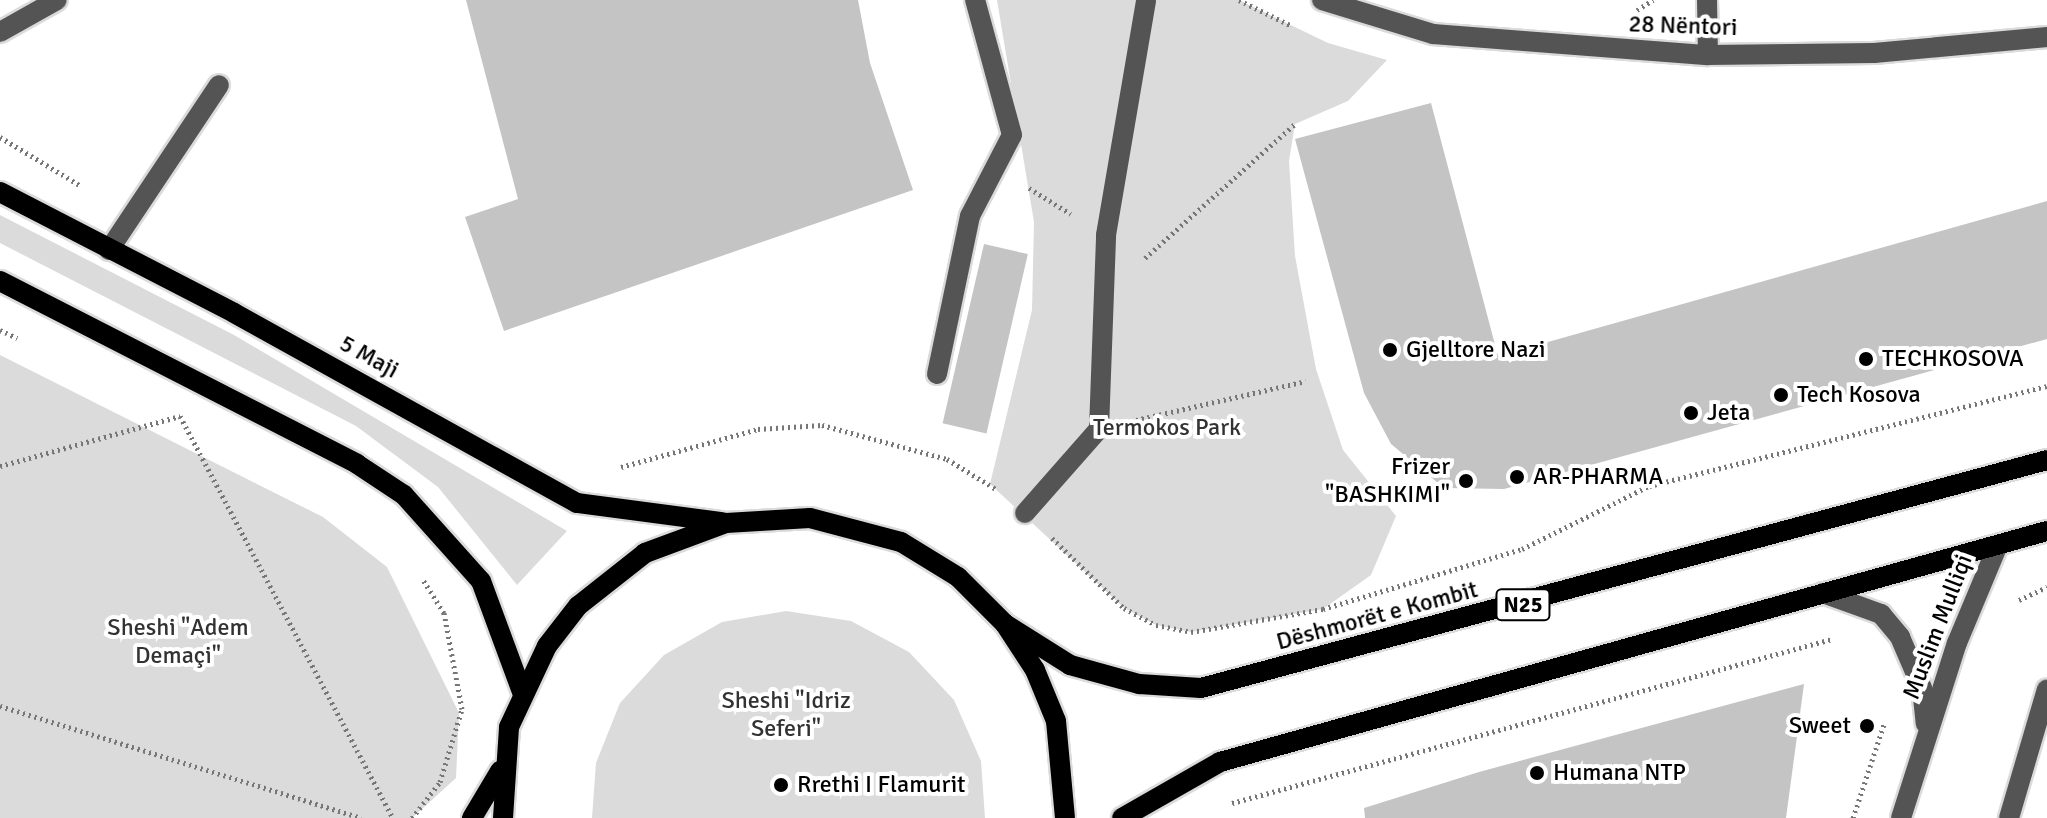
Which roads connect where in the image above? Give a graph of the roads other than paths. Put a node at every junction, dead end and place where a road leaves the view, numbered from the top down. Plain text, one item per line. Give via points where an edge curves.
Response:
1 (57, 0) edge
2 (975, 0) edge
3 (1146, 0) edge
4 (1322, 0) edge
5 (1707, 0) edge
6 (0, 32) edge
7 (2047, 37) edge
8 (1708, 55) junction
9 (219, 85) dead end
10 (0, 192) edge
11 (109, 250) junction
12 (0, 281) edge
13 (937, 374) dead end
14 (2047, 460) edge
15 (1025, 513) road end
16 (726, 523) junction
17 (2047, 531) edge
18 (1998, 545) junction
19 (1823, 593) junction
20 (1005, 624) junction
21 (2047, 689) edge
22 (522, 692) junction
23 (1927, 728) junction
24 (503, 764) junction
25 (472, 818) edge
26 (503, 818) edge
27 (1065, 818) edge
28 (1122, 818) edge
29 (1901, 818) edge
30 (2009, 818) edge

1 - 6 street
2 - 13 street via 1012,135 970,216
3 - 15 street via 1106,235 1099,429
4 - 8 street, 28 Nëntori via 1433,34
5 - 8 street
7 - 8 street, 28 Nëntori via 1874,53
9 - 11 street
10 - 11 main road, 5 Maji
11 - 16 main road, 5 Maji via 577,503
12 - 22 main road via 357,464 404,495 481,581
14 - 20 main road, Dëshmorët e Kombit / N25 via 1201,688 1139,684 1070,665
16 - 20 main road via 810,518 901,542 958,577
16 - 22 main road via 645,553 578,606
17 - 18 main road
18 - 19 main road
18 - 23 street, Muslim Mulliqi
19 - 23 street, Muslim Mulliqi via 1881,614 1900,637 1922,688
19 - 28 main road via 1220,762
20 - 27 main road via 1035,670 1056,721
21 - 30 street
22 - 24 main road
23 - 29 street, Muslim Mulliqi
24 - 25 main road
24 - 26 main road

